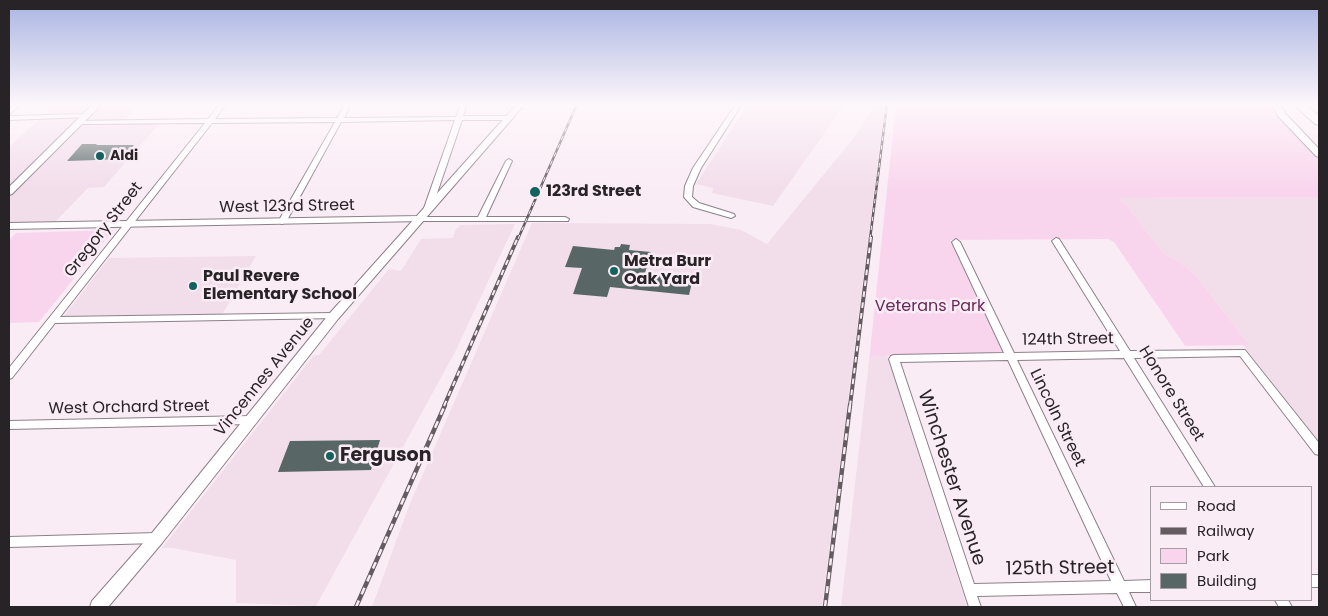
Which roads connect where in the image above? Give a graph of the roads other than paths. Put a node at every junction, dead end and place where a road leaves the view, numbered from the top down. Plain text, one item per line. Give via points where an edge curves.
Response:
1 (69, 133) edge
2 (201, 133) edge
3 (333, 133) edge
4 (454, 133) edge
5 (497, 133) edge
6 (720, 133) edge
7 (1299, 133) edge
8 (1319, 154) edge
9 (509, 161) dead end
10 (9, 192) edge
11 (428, 208) junction
12 (731, 216) dead end
13 (419, 219) junction
14 (481, 219) junction
15 (565, 219) dead end
16 (282, 222) junction
17 (127, 224) junction
18 (9, 226) edge
19 (1056, 241) dead end
20 (956, 242) dead end
21 (334, 316) junction
22 (52, 320) junction
23 (1127, 354) junction
24 (1010, 357) junction
25 (894, 359) joint
26 (14, 362) edge
27 (9, 375) edge
28 (250, 420) junction
29 (9, 425) edge
30 (1319, 451) edge
31 (1209, 486) edge
32 (157, 538) junction
33 (9, 542) edge
34 (1120, 586) junction
35 (1150, 586) edge
36 (970, 590) junction
37 (98, 607) edge
38 (975, 607) edge
39 (1130, 607) edge

1 - 10 main road
2 - 17 street, Gregory Street
3 - 16 street
4 - 11 street
5 - 11 main road, Vincennes Avenue
6 - 12 street via 696,168 688,197 696,205
7 - 8 main road
9 - 14 street
11 - 13 main road, Vincennes Avenue
13 - 14 street, West 123rd Street
13 - 16 street, West 123rd Street
13 - 21 main road, Vincennes Avenue
14 - 15 street, West 123rd Street
16 - 17 street, West 123rd Street
17 - 18 street, West 123rd Street
17 - 22 street, Gregory Street
19 - 23 street, Honore Street
20 - 24 street, Lincoln Street
21 - 22 street
21 - 28 main road, Vincennes Avenue
22 - 26 street, Gregory Street
23 - 24 street, 124th Street
23 - 30 street, 124th Street via 1242,352
23 - 31 street, Honore Street
24 - 25 street, 124th Street
24 - 34 street, Lincoln Street
25 - 36 street, Winchester Avenue
26 - 27 street, Gregory Street
28 - 29 street, West Orchard Street
28 - 32 main road, Vincennes Avenue
32 - 33 street
32 - 37 main road, Vincennes Avenue
34 - 35 street, 125th Street
34 - 36 street, 125th Street
34 - 39 street, Lincoln Street
36 - 38 street, Winchester Avenue

